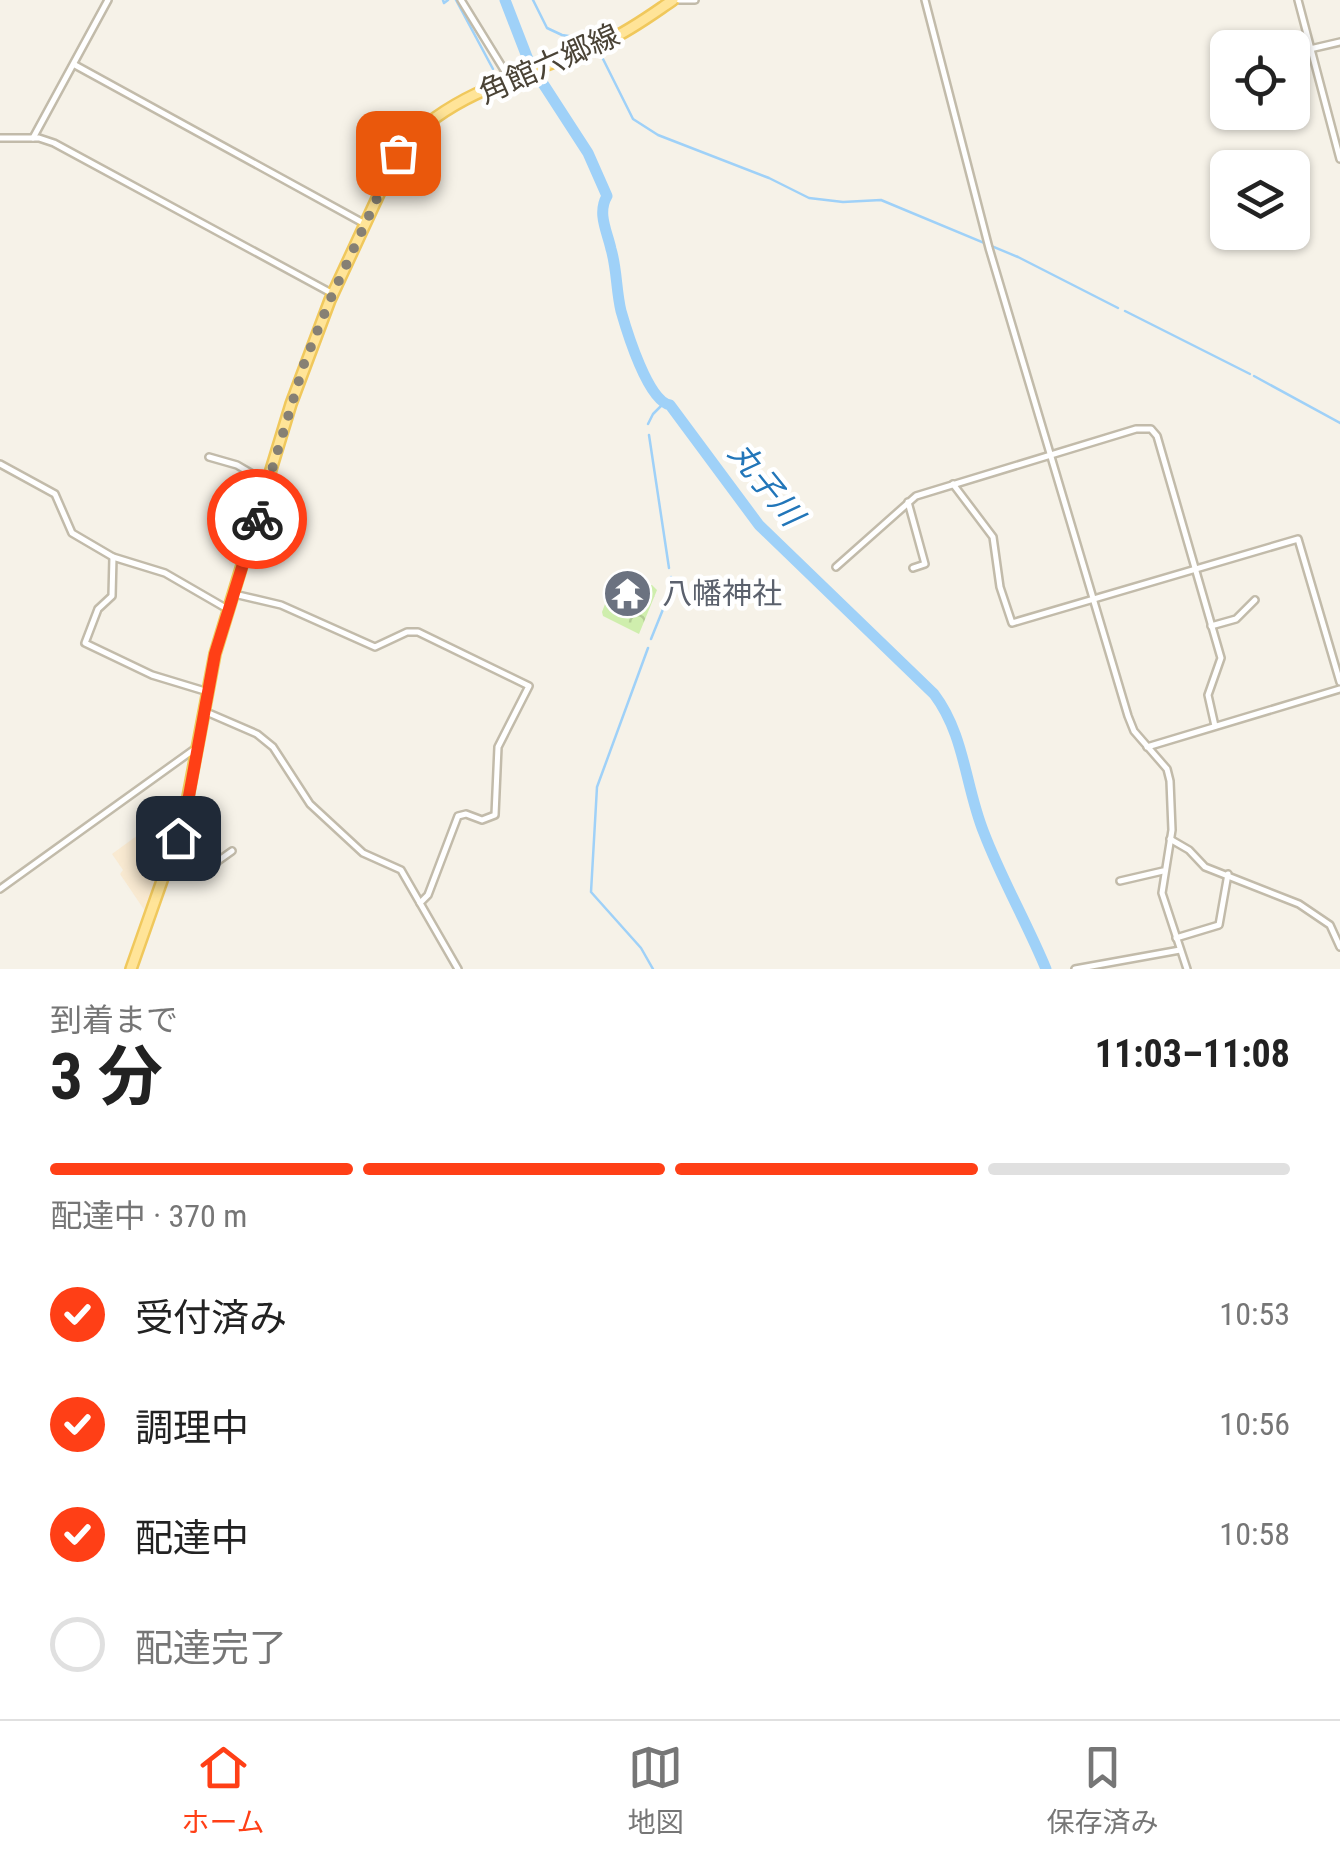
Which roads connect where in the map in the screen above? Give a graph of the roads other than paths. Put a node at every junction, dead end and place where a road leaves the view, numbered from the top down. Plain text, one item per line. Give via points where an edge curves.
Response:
1 (108, 0) edge
2 (461, 0) edge
3 (676, 0) edge
4 (694, 0) edge
5 (925, 0) edge
6 (1298, 0) edge
7 (1306, 30) edge
8 (1340, 42) edge
9 (1310, 48) joint
10 (74, 65) junction
11 (510, 80) junction
12 (0, 138) edge
13 (32, 139) junction
14 (1340, 159) edge
15 (365, 224) junction
16 (332, 294) junction
17 (1051, 455) junction
18 (209, 457) dead end
19 (0, 464) edge
20 (268, 483) junction
21 (953, 484) junction
22 (908, 502) junction
23 (113, 558) junction
24 (836, 567) dead end
25 (912, 568) dead end
26 (1196, 569) junction
27 (234, 594) junction
28 (1094, 599) junction
29 (1254, 600) dead end
30 (229, 610) junction
31 (1212, 626) junction
32 (1340, 685) edge
33 (208, 692) junction
34 (204, 711) junction
35 (1214, 726) junction
36 (198, 746) junction
37 (1147, 747) junction
38 (182, 822) junction
39 (1170, 839) junction
40 (232, 851) dead end
41 (1163, 871) junction
42 (1228, 874) junction
43 (1120, 881) dead end
44 (0, 889) edge
45 (420, 903) junction
46 (1176, 938) junction
47 (1340, 947) edge
48 (1181, 950) junction
49 (131, 969) edge
50 (458, 969) edge
51 (1074, 969) edge
52 (1187, 969) edge

1 - 10 street
2 - 11 street
3 - 4 street
3 - 11 main road, 角館六郷線 via 628,30
5 - 17 street
6 - 7 street
8 - 9 street
9 - 14 street
10 - 13 street
10 - 15 street
11 - 15 main road, 角館六郷線 via 443,112 412,136
12 - 13 street
13 - 16 street via 54,143
15 - 16 main road, 角館六郷線
16 - 20 main road, 角館六郷線
17 - 21 street
17 - 26 street via 1136,429 1154,432
17 - 28 street
18 - 20 street
19 - 23 street via 55,494 72,533
20 - 27 main road, 角館六郷線
21 - 22 street
21 - 28 street via 993,537 1012,623
22 - 24 street
22 - 25 street via 925,564
23 - 30 street via 165,573
23 - 33 street via 112,596 98,609 85,643
26 - 28 street
26 - 31 street
26 - 32 street via 1298,540
27 - 30 main road, 角館六郷線
27 - 45 street via 281,605 376,647 418,632 530,686 498,747 494,815 458,816
28 - 37 street via 1128,716
29 - 31 street via 1236,619
30 - 33 main road, 角館六郷線
31 - 35 street via 1221,664 1208,695
32 - 35 street
33 - 34 main road, 角館六郷線
34 - 36 main road, 角館六郷線
34 - 45 street via 273,747 310,804 363,852 402,870
35 - 37 street
36 - 38 main road, 角館六郷線
36 - 44 street
37 - 39 street via 1170,780
38 - 40 street via 218,861
38 - 49 main road, 角館六郷線
39 - 41 street
39 - 42 street via 1205,868
41 - 43 street
41 - 46 street via 1164,906
42 - 46 street via 1219,925
42 - 47 street via 1299,904 1330,925
45 - 50 street
46 - 48 street
48 - 51 street
48 - 52 street

